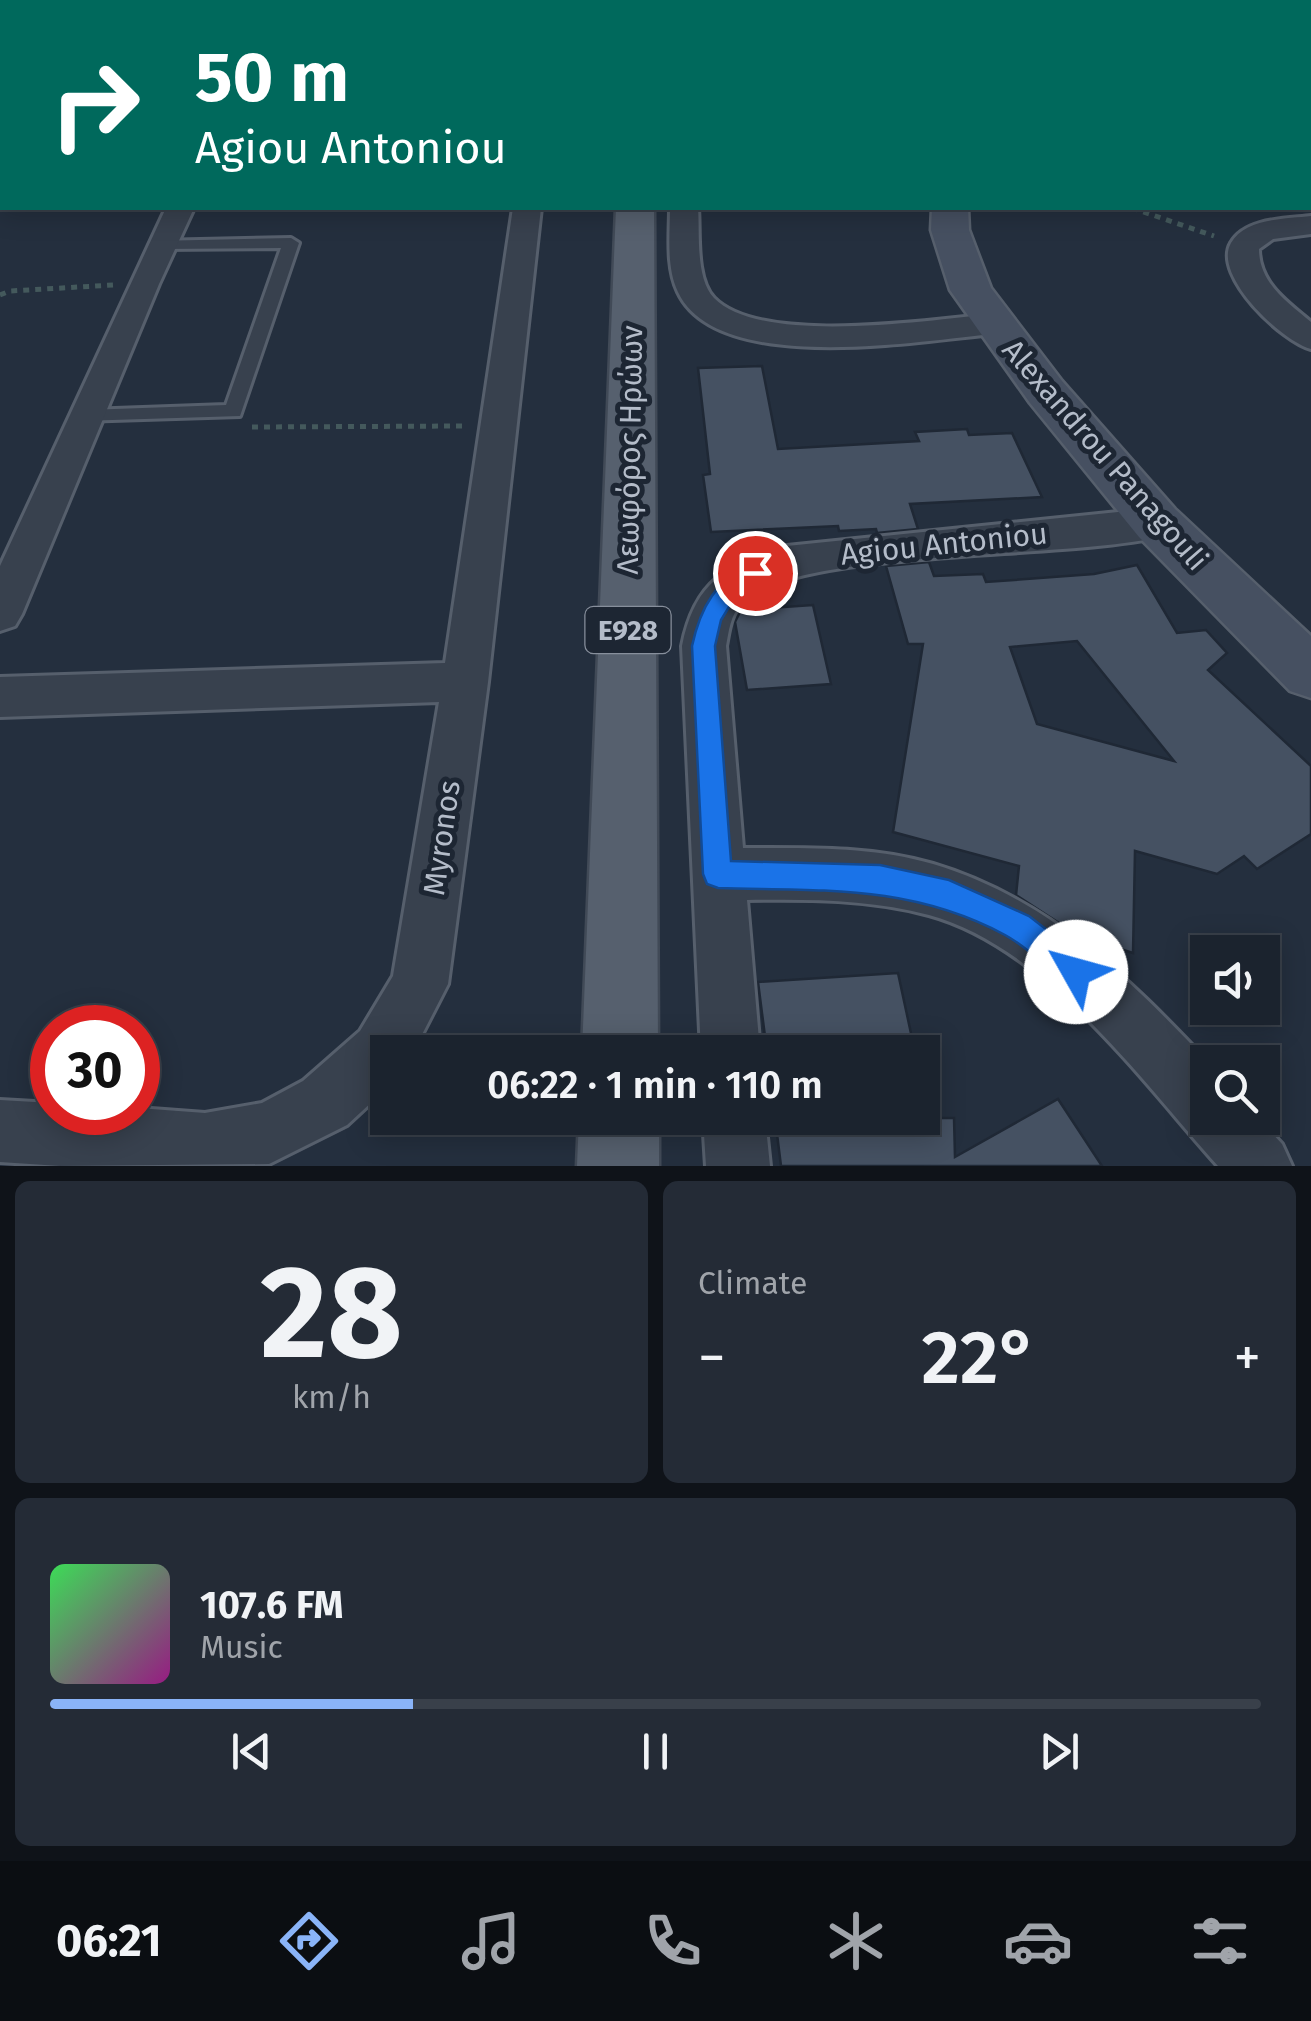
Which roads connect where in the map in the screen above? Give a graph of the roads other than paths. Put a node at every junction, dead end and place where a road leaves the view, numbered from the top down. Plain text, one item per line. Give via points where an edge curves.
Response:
1 (179, 210) edge
2 (527, 210) edge
3 (635, 210) edge
4 (684, 210) edge
5 (950, 210) edge
6 (1311, 225) edge
7 (161, 244) junction
8 (993, 324) junction
9 (1311, 339) edge
10 (87, 416) junction
11 (1157, 524) junction
12 (0, 614) edge
13 (1311, 673) edge
14 (464, 682) junction
15 (0, 696) edge
16 (718, 874) junction
17 (620, 1035) edge
18 (729, 1035) edge
19 (1190, 1088) edge
20 (0, 1132) edge
21 (619, 1135) edge
22 (735, 1135) edge
23 (1232, 1135) edge
24 (618, 1166) edge
25 (738, 1166) edge
26 (1260, 1166) edge

1 - 7 street
2 - 14 street, Myronos
3 - 17 main road, Λεωφόρος Ηρώων / E928
4 - 8 street via 693,292 702,306 735,326 824,337
5 - 8 street, Alexandrou Panagouli via 961,267
6 - 9 street via 1264,231 1244,246 1241,258 1260,292
7 - 10 street
7 - 10 lane via 291,243 233,411
8 - 11 street, Alexandrou Panagouli
10 - 12 street
11 - 13 street, Alexandrou Panagouli
11 - 16 street, Agiou Antoniou via 831,554 755,573 727,591 710,618 704,646
14 - 15 street
14 - 20 street, Myronos via 420,984 381,1052 325,1103 269,1133 206,1144
16 - 18 street, Agiou Antoniou
16 - 19 street via 880,879 949,894 1018,926 1105,995
21 - 24 main road
22 - 25 street
23 - 26 street

